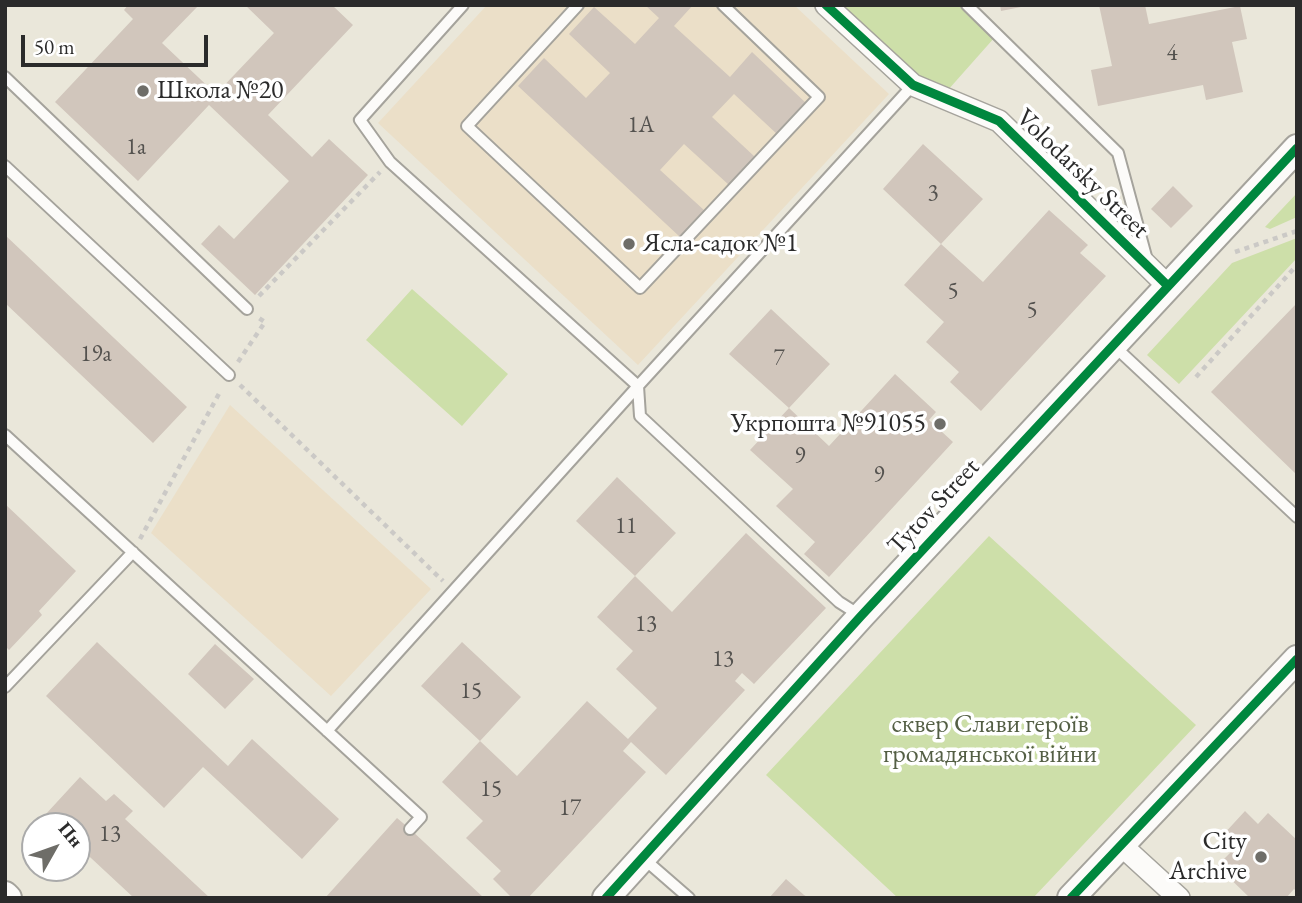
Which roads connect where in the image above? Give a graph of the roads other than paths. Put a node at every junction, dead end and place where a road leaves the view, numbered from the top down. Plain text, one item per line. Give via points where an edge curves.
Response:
1 (463, 5) edge
2 (578, 5) edge
3 (723, 5) edge
4 (826, 5) edge
5 (967, 5) edge
6 (5, 77) edge
7 (913, 85) junction
8 (1297, 148) edge
9 (5, 166) edge
10 (1158, 277) junction
11 (247, 309) road end
12 (1113, 345) junction
13 (229, 375) road end
14 (638, 386) junction
15 (5, 435) edge
16 (1297, 517) edge
17 (133, 552) junction
18 (861, 616) junction
19 (1297, 659) edge
20 (5, 687) edge
21 (327, 731) junction
22 (410, 830) dead end
23 (1121, 845) junction
24 (643, 858) junction
25 (606, 898) edge
26 (690, 898) edge
27 (1071, 898) edge
28 (1179, 898) edge

1 - 14 lane via 360,120 390,162
2 - 3 lane via 467,126 640,288 819,97
4 - 7 street, Volodarsky Street
5 - 10 lane via 1118,153
6 - 11 lane
7 - 10 street, Volodarsky Street via 999,121
7 - 14 lane
8 - 10 street, Tytov Street
9 - 13 lane
10 - 12 street, Tytov Street
12 - 16 lane
12 - 18 street, Tytov Street
14 - 18 lane via 640,416 839,602
14 - 21 lane
15 - 17 lane
17 - 20 lane
17 - 21 lane
18 - 24 street, Tytov Street
19 - 23 street
21 - 22 lane via 421,817
23 - 27 street
23 - 28 street
24 - 25 street, Tytov Street
24 - 26 lane

